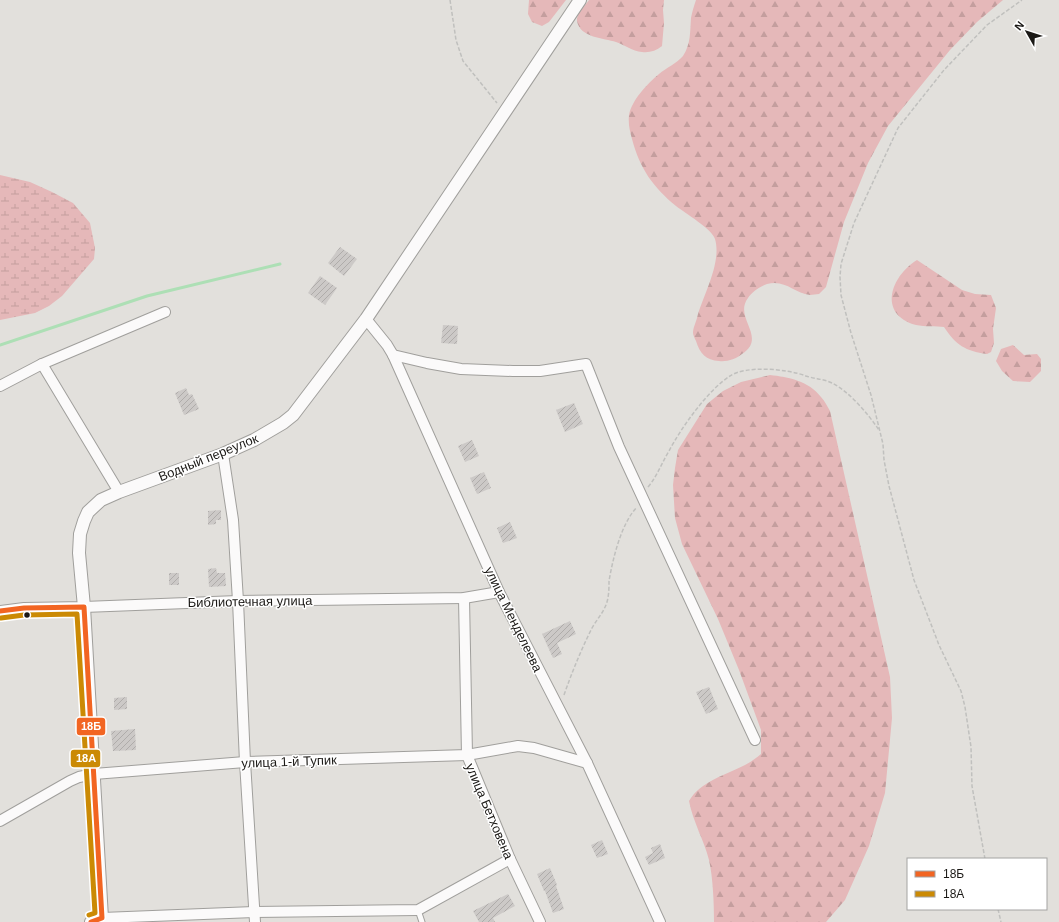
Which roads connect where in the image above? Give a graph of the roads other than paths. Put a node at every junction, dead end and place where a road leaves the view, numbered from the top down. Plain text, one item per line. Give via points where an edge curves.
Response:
1 (580, 0) edge
2 (166, 312) dead end
3 (366, 319) junction
4 (393, 355) junction
5 (42, 364) junction
6 (0, 386) edge
7 (223, 454) junction
8 (119, 492) junction
9 (499, 592) junction
10 (464, 598) junction
11 (238, 601) junction
12 (84, 607) junction
13 (0, 611) edge
14 (755, 740) dead end
15 (467, 754) junction
16 (245, 762) junction
17 (587, 763) junction
18 (94, 774) junction
19 (0, 821) edge
20 (510, 859) junction
21 (418, 910) junction
22 (255, 917) edge
23 (104, 920) edge
24 (422, 922) edge
25 (540, 922) edge
26 (660, 922) edge

1 - 3 street, Водный переулок
2 - 5 street
3 - 4 street, улица Менделеева
3 - 7 street, Водный переулок via 294,414 254,440
4 - 9 street, улица Менделеева
4 - 14 street via 461,369 513,372 540,372 586,364 620,446
5 - 6 street
5 - 8 street
7 - 8 street, Водный переулок
7 - 11 street via 233,520
8 - 12 street, Водный переулок via 101,500 88,512 80,534 79,553
9 - 10 street, Библиотечная улица
9 - 17 street, улица Менделеева
10 - 11 street, Библиотечная улица
10 - 15 street, улица Бетховена
11 - 12 street, Библиотечная улица
11 - 16 street
12 - 13 street, Библиотечная улица
12 - 18 street
15 - 16 street, улица 1-й Тупик
15 - 17 street, улица 1-й Тупик via 518,746
15 - 20 street, улица Бетховена
16 - 18 street, улица 1-й Тупик
16 - 22 street
17 - 26 street, улица Менделеева
18 - 19 street, улица 1-й Тупик via 70,781
18 - 23 street
20 - 21 street
20 - 25 street, улица Бетховена
21 - 22 street
21 - 24 lane
22 - 23 street

